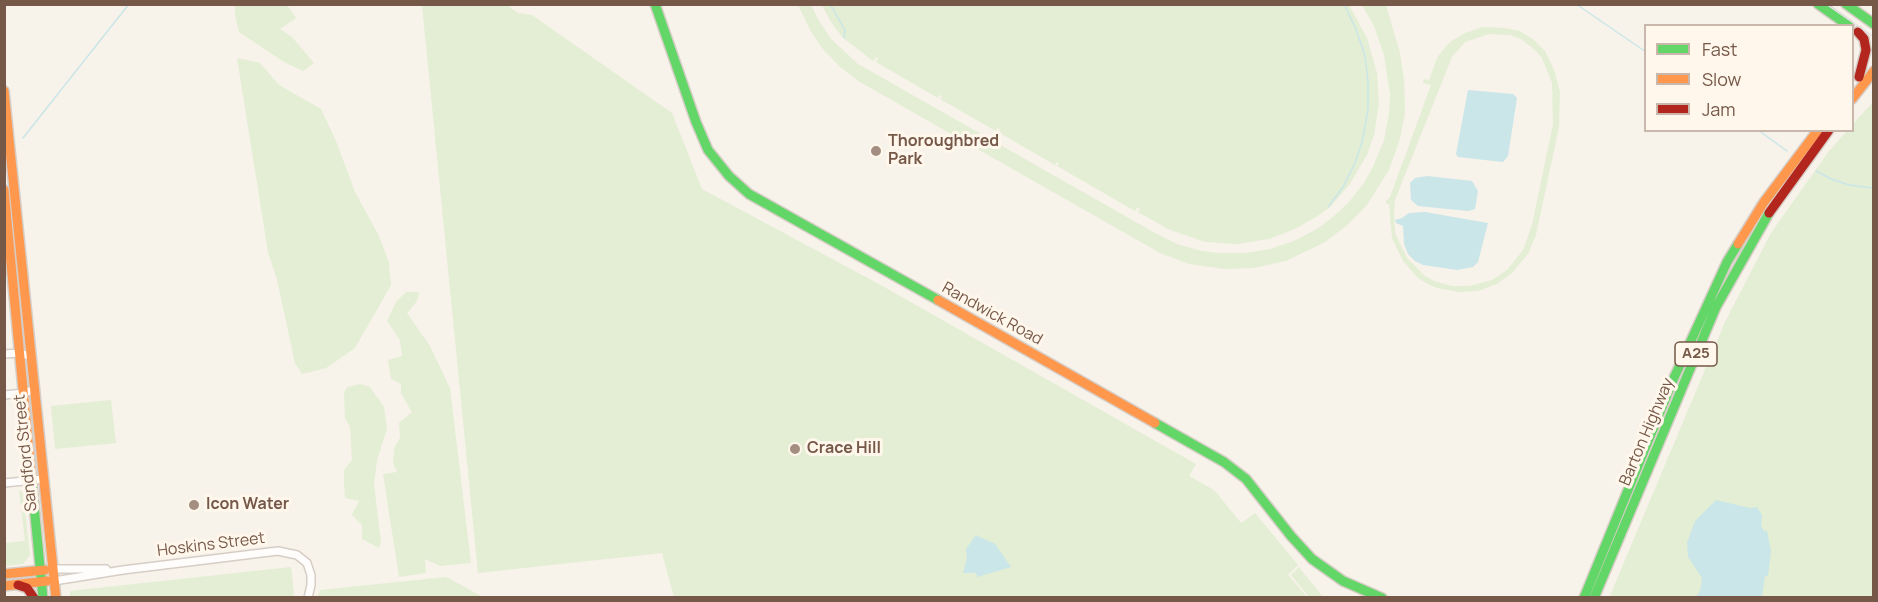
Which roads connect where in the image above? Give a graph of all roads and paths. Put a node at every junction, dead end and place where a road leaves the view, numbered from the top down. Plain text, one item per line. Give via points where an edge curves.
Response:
1 (655, 4) edge
2 (1818, 4) edge
3 (1846, 4) edge
4 (1846, 24) edge
5 (1874, 24) edge
6 (1854, 30) edge
7 (1854, 30) edge
8 (1874, 42) edge
9 (1874, 58) edge
10 (1874, 71) edge
11 (1866, 78) edge
12 (4, 91) edge
13 (1854, 96) edge
14 (1816, 132) edge
15 (1828, 132) edge
16 (7, 138) edge
17 (9, 179) edge
18 (4, 190) edge
19 (22, 266) junction
20 (8, 267) edge
21 (20, 353) junction
22 (4, 354) edge
23 (32, 357) junction
24 (35, 389) junction
25 (24, 393) junction
26 (4, 395) edge
27 (44, 479) junction
28 (33, 480) junction
29 (4, 483) edge
30 (53, 569) junction
31 (41, 570) junction
32 (123, 570) junction
33 (4, 574) edge
34 (54, 581) junction
35 (42, 582) junction
36 (16, 584) junction
37 (4, 586) edge
38 (34, 597) edge
39 (43, 597) edge
40 (56, 597) edge
41 (308, 597) edge
42 (1382, 597) edge
43 (1584, 597) edge
44 (1594, 597) edge

1 - 42 main road, Randwick Road via 708,150 749,194 1224,462 1246,479 1312,559 1343,581
2 - 4 main road
3 - 5 main road
6 - 8 main road
7 - 11 main road via 1864,39
9 - 11 main road
10 - 11 main road
11 - 13 main road
12 - 16 main road, Sandford Street
14 - 43 main road, Barton Highway / A25 via 1764,202 1727,262 1673,380
15 - 44 main road, Barton Highway / A25 via 1765,219 1716,307
16 - 17 main road, Sandford Street
17 - 19 main road, Sandford Street
18 - 20 main road, Sandford Street
19 - 20 street
19 - 23 main road, Sandford Street
20 - 21 main road, Sandford Street
21 - 22 street
21 - 23 street
21 - 25 main road, Sandford Street
23 - 24 main road, Sandford Street
24 - 25 street
24 - 27 main road, Sandford Street
25 - 26 street
25 - 28 main road, Sandford Street
27 - 28 street
27 - 30 main road, Sandford Street
28 - 29 street
28 - 31 main road, Sandford Street
30 - 31 main road, Hoskins Street
30 - 32 street, Hoskins Street
30 - 34 main road, Sandford Street
31 - 33 main road, Hoskins Street
31 - 35 main road, Sandford Street
32 - 34 street, Hoskins Street
32 - 41 street, Hoskins Street via 278,551 291,553 307,563 311,575
34 - 35 main road, Hoskins Street
34 - 40 main road, Sandford Street
35 - 36 main road, Hoskins Street
35 - 39 main road, Sandford Street
36 - 37 main road, Hoskins Street
36 - 38 main road via 27,588

